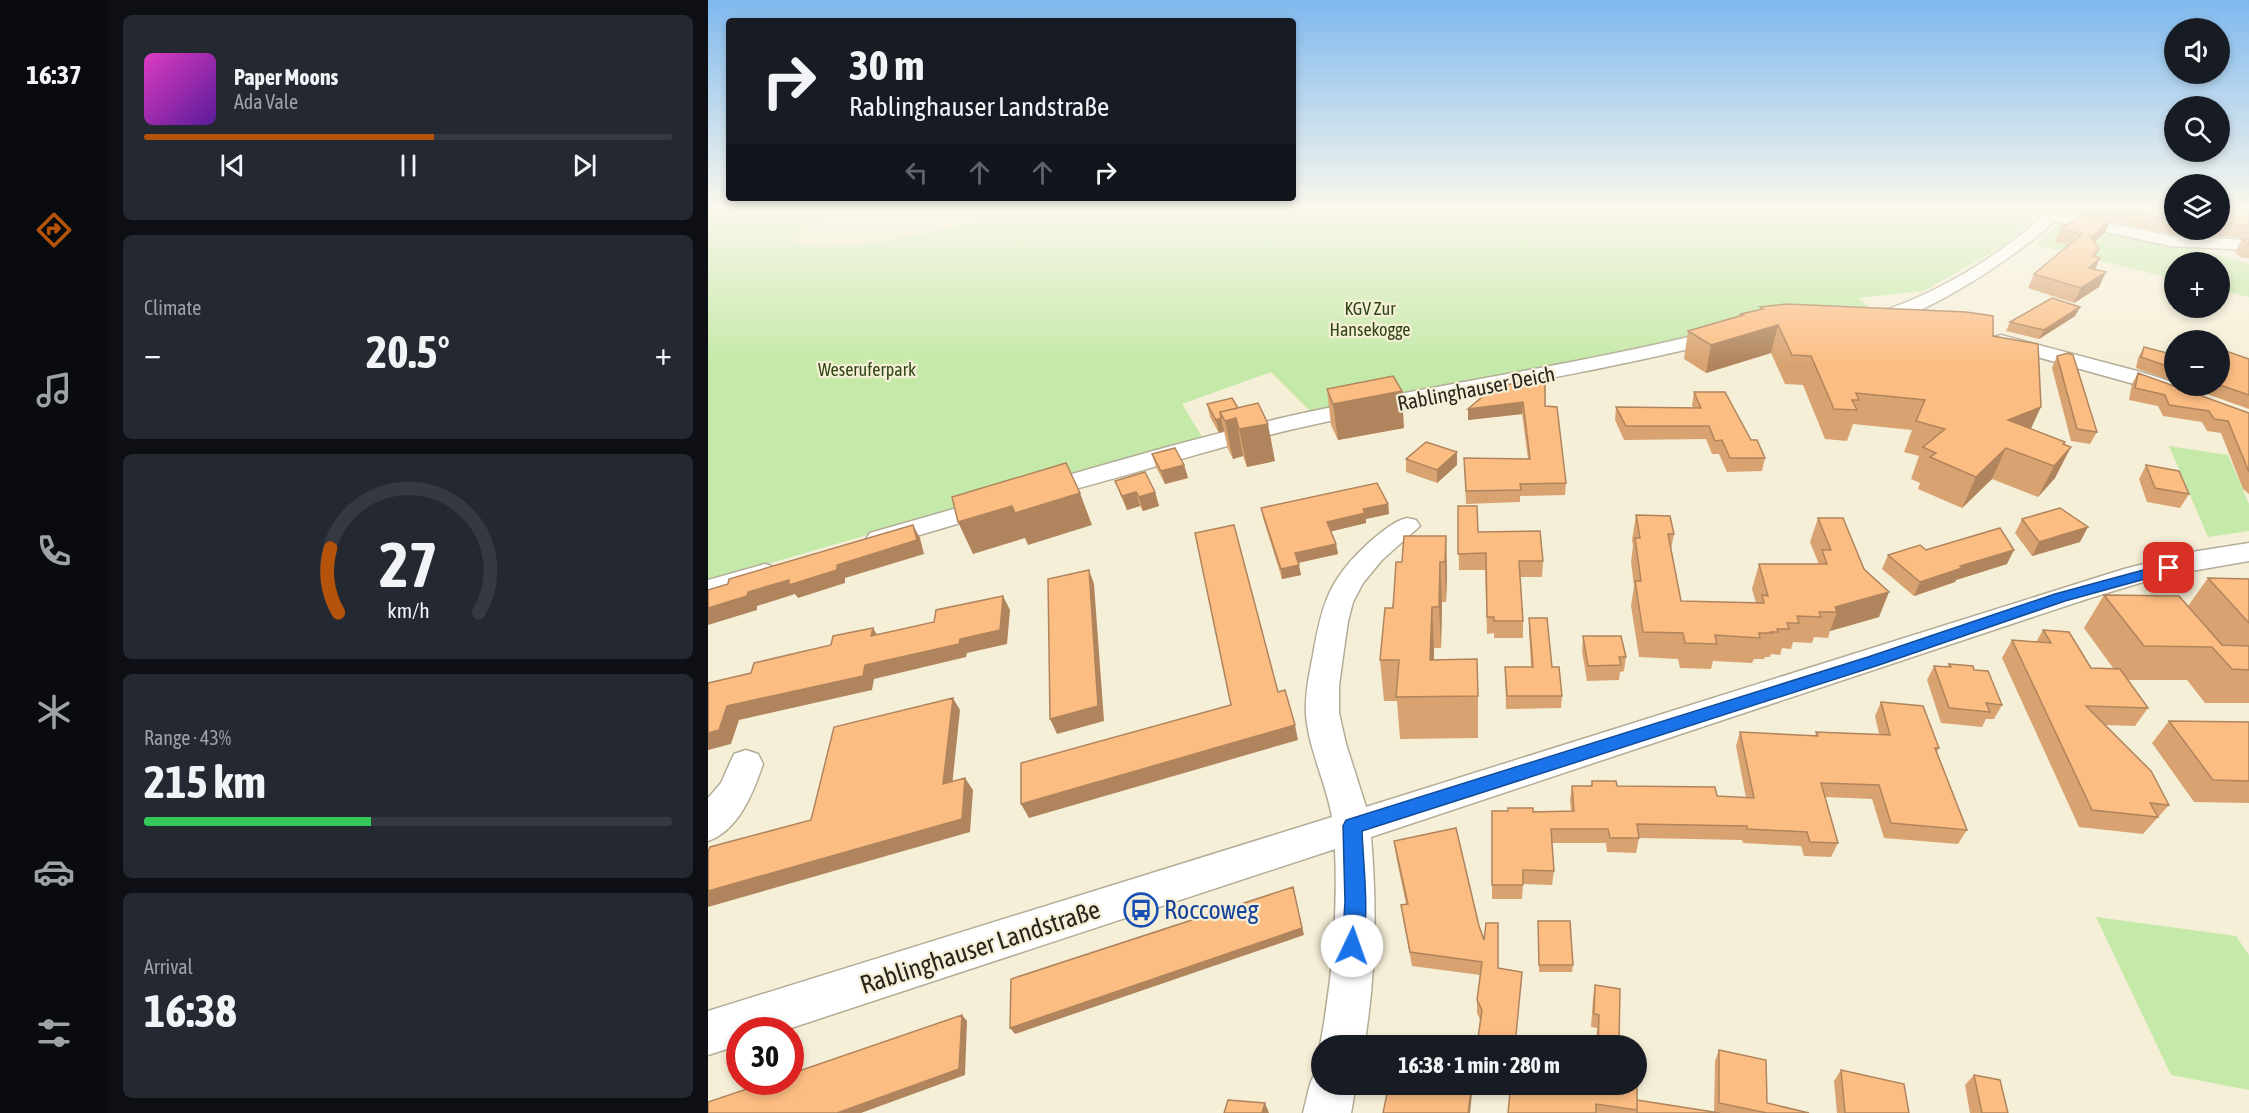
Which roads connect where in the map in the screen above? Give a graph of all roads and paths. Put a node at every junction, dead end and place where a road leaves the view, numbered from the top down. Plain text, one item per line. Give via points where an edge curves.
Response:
1 (1993, 261) edge
2 (1893, 314) junction
3 (1848, 321) edge
4 (1921, 325) edge
5 (1741, 330) edge
6 (1986, 337) edge
7 (2164, 386) edge
8 (1407, 526) dead end
9 (857, 546) edge
10 (2249, 552) edge
11 (788, 566) edge
12 (708, 590) edge
13 (746, 764) dead end
14 (708, 825) edge
15 (1352, 826) junction
16 (708, 1033) edge
17 (1344, 1035) edge
18 (1331, 1095) edge
19 (1327, 1113) edge

1 - 2 street
2 - 3 street via 1871,321
2 - 4 street
5 - 9 street, Rablinghauser Deich via 1524,380 1298,422 1143,461
6 - 7 street
8 - 15 street via 1362,564 1327,612 1321,694 1325,731
10 - 15 street, Rablinghauser Landstraße via 2189,562 2060,597 1873,661
11 - 12 street
13 - 14 street via 735,792
15 - 16 street, Rablinghauser Landstraße
15 - 17 street via 1355,902
18 - 19 street

